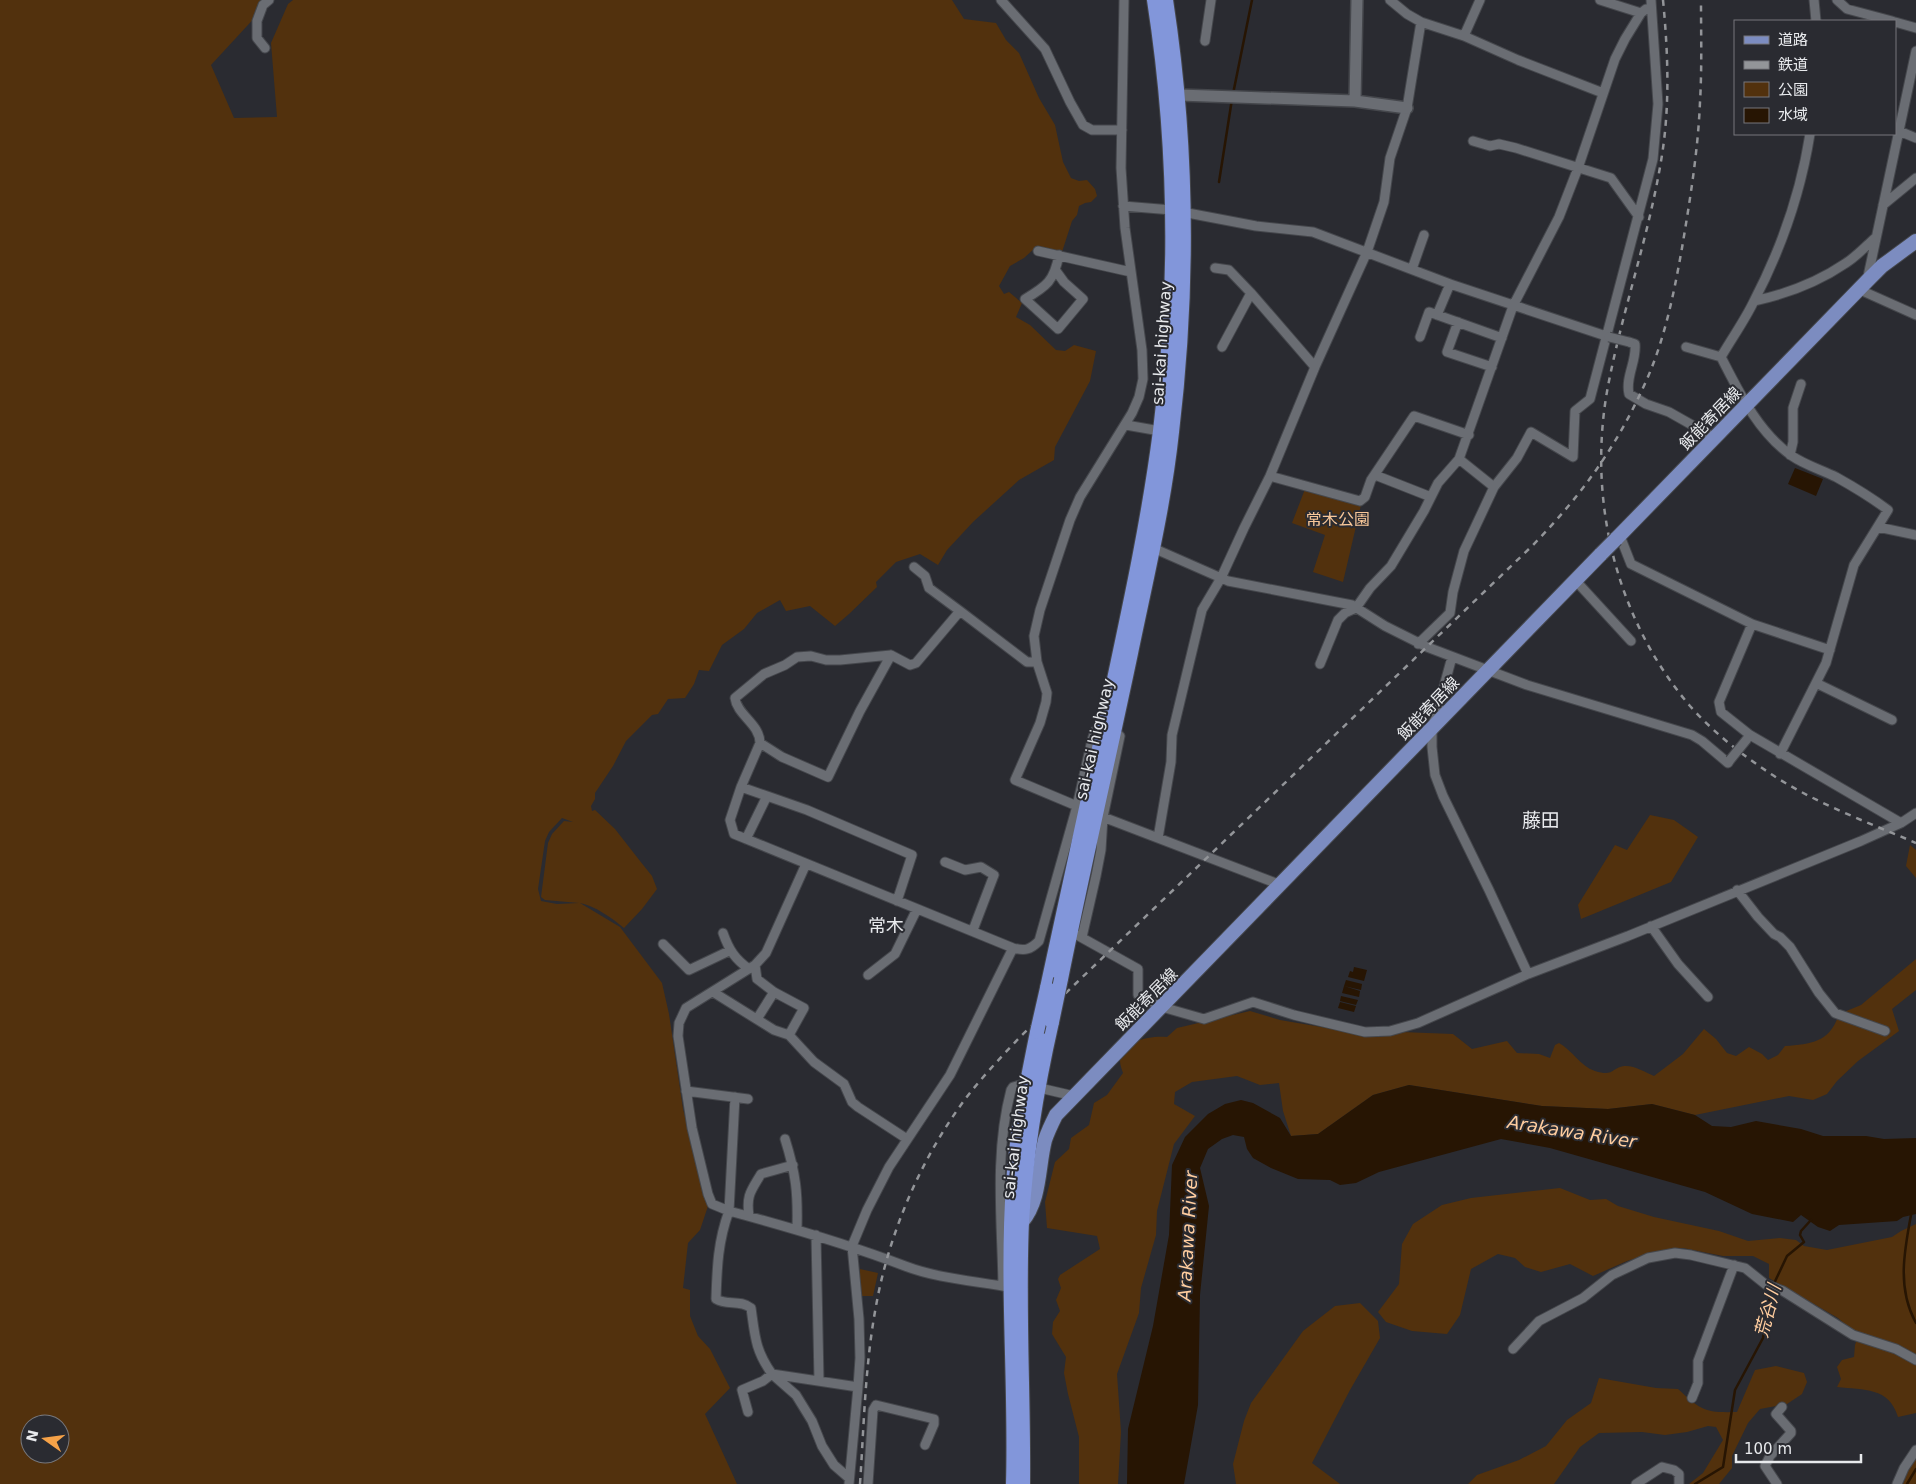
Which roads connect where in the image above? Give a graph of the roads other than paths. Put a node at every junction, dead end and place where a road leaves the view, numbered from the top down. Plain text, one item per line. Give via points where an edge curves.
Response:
1 (269, 0) edge
2 (1001, 0) edge
3 (1124, 0) edge
4 (1154, 0) edge
5 (1166, 0) edge
6 (1211, 0) edge
7 (1357, 0) edge
8 (1390, 0) edge
9 (1480, 0) edge
10 (1600, 0) edge
11 (1814, 0) edge
12 (1836, 0) edge
13 (1651, 2) edge
14 (1641, 13) junction
15 (1816, 20) edge
16 (1886, 20) edge
17 (1421, 22) junction
18 (1896, 23) edge
19 (1916, 28) edge
20 (1464, 36) junction
21 (1206, 41) dead end
22 (266, 48) dead end
23 (1916, 51) edge
24 (1912, 89) edge
25 (1603, 93) junction
26 (1173, 96) junction
27 (1355, 102) junction
28 (1407, 108) junction
29 (1122, 130) junction
30 (1899, 131) junction
31 (1810, 135) edge
32 (1916, 138) edge
33 (1474, 141) dead end
34 (1578, 168) junction
35 (1916, 178) edge
36 (1883, 205) junction
37 (1123, 206) junction
38 (1178, 212) junction
39 (1639, 217) junction
40 (1424, 235) dead end
41 (1876, 238) junction
42 (1916, 241) edge
43 (1038, 251) dead end
44 (1367, 252) junction
45 (1059, 256) junction
46 (1216, 268) dead end
47 (1412, 269) junction
48 (1056, 270) junction
49 (1131, 272) junction
50 (1450, 284) junction
51 (1863, 285) junction
52 (1251, 292) junction
53 (1754, 301) junction
54 (1513, 306) junction
55 (1437, 315) junction
56 (1916, 315) edge
57 (1458, 322) junction
58 (1420, 337) dead end
59 (1608, 337) junction
60 (1502, 338) junction
61 (1222, 347) dead end
62 (1686, 347) dead end
63 (1721, 357) junction
64 (1315, 367) junction
65 (1492, 367) junction
66 (1801, 384) dead end
67 (1746, 406) junction
68 (1126, 425) junction
69 (1160, 430) junction
70 (1468, 435) junction
71 (1715, 438) junction
72 (1790, 454) junction
73 (1459, 459) junction
74 (1376, 475) junction
75 (1270, 476) junction
76 (1494, 487) junction
77 (1431, 498) junction
78 (1878, 527) junction
79 (1916, 535) edge
80 (1618, 537) junction
81 (1153, 548) junction
82 (914, 567) dead end
83 (1221, 578) junction
84 (1576, 581) junction
85 (1356, 608) junction
86 (960, 611) junction
87 (1752, 624) junction
88 (1631, 641) dead end
89 (1418, 644) junction
90 (1830, 650) junction
91 (891, 655) junction
92 (1452, 657) junction
93 (1037, 662) junction
94 (1320, 664) dead end
95 (1490, 671) junction
96 (1816, 683) junction
97 (1892, 720) dead end
98 (1109, 729) junction
99 (1432, 730) junction
100 (1748, 737) junction
101 (760, 743) junction
102 (1780, 754) junction
103 (741, 787) junction
104 (767, 796) junction
105 (1077, 806) junction
106 (1916, 813) edge
107 (1103, 817) junction
108 (1901, 823) junction
109 (1158, 838) junction
110 (746, 839) junction
111 (945, 862) dead end
112 (806, 864) junction
113 (1281, 884) junction
114 (1737, 890) junction
115 (897, 900) junction
116 (917, 910) junction
117 (1651, 926) junction
118 (973, 930) junction
119 (723, 933) dead end
120 (663, 944) dead end
121 (1013, 948) junction
122 (729, 951) junction
123 (752, 967) junction
124 (1528, 974) junction
125 (868, 975) dead end
126 (713, 992) junction
127 (774, 992) junction
128 (1708, 997) dead end
129 (1162, 1007) junction
130 (757, 1019) junction
131 (1885, 1031) dead end
132 (789, 1035) junction
133 (1020, 1085) dead end
134 (1044, 1089) dead end
135 (686, 1091) junction
136 (1074, 1096) junction
137 (735, 1097) junction
138 (748, 1099) dead end
139 (906, 1138) junction
140 (785, 1139) dead end
141 (793, 1165) junction
142 (729, 1211) junction
143 (749, 1216) junction
144 (1017, 1222) junction
145 (797, 1229) junction
146 (816, 1235) junction
147 (852, 1246) junction
148 (1734, 1265) junction
149 (1012, 1288) junction
150 (1513, 1349) dead end
151 (1916, 1360) edge
152 (772, 1374) junction
153 (819, 1380) junction
154 (858, 1387) junction
155 (1692, 1398) dead end
156 (1782, 1407) dead end
157 (748, 1412) dead end
158 (925, 1445) dead end
159 (1916, 1450) edge
160 (849, 1481) edge
161 (868, 1484) edge
162 (1013, 1484) edge
163 (1023, 1484) edge
164 (1636, 1484) edge
165 (1679, 1484) edge
166 (1777, 1484) edge
167 (1898, 1484) edge

1 - 22 street via 262,5 257,21 257,38
2 - 29 street via 1045,49 1083,125 1092,130
3 - 29 street
4 - 26 highway, sai-kai highway
5 - 26 highway, sai-kai highway
6 - 21 street
7 - 27 street
8 - 17 street
9 - 20 street
10 - 14 street
11 - 15 street
12 - 16 street via 1847,9
13 - 14 street
13 - 39 street via 1658,104 1653,159
14 - 25 street via 1615,59
17 - 20 street
17 - 28 street
18 - 19 street
20 - 25 street
23 - 24 street
24 - 30 street
25 - 34 street
26 - 27 street
26 - 38 highway, sai-kai highway
27 - 28 street
28 - 44 street via 1390,158 1384,202
29 - 37 street
30 - 32 street
30 - 36 street
31 - 53 street via 1806,159 1780,244
33 - 34 street via 1516,148
34 - 39 street via 1611,178
34 - 54 street via 1559,218
35 - 36 street
36 - 41 street
37 - 38 street
37 - 49 street
38 - 44 street via 1312,232
38 - 69 highway, sai-kai highway
38 - 81 highway, sai-kai highway via 1181,322 1178,373 1171,442
39 - 59 street
40 - 47 street
41 - 51 street
41 - 53 street via 1848,262 1821,278 1779,296
42 - 51 main road, 飯能寄居線
43 - 45 street
44 - 47 street
44 - 64 street
45 - 48 street
45 - 49 street
46 - 52 street via 1229,270
47 - 50 street
48 - 48 street via 1083,299 1058,329 1026,299 1049,284
49 - 68 street via 1143,379
50 - 54 street
50 - 55 street
51 - 56 street
51 - 67 main road, 飯能寄居線
52 - 61 street
52 - 64 street
53 - 63 street
54 - 59 street
54 - 60 street
55 - 57 street
55 - 58 street via 1429,312
57 - 60 street
57 - 65 street via 1447,352
59 - 71 street, bridge via 1635,344 1627,387 1629,394
59 - 76 street via 1590,399 1575,410 1573,457 1531,432 1517,458
60 - 65 street
62 - 63 street
63 - 67 street
64 - 75 street
65 - 70 street
66 - 72 street via 1793,408
67 - 71 main road, 飯能寄居線
67 - 72 street
68 - 69 street
68 - 93 street via 1080,497 1070,520 1038,617 1034,636
69 - 98 highway, sai-kai highway
70 - 73 street
70 - 74 street via 1414,416
71 - 80 main road, 飯能寄居線
72 - 78 street via 1888,510
73 - 76 street
73 - 77 street via 1438,483
74 - 75 street via 1360,502
74 - 77 street
75 - 83 street
76 - 89 street via 1464,551 1450,613
77 - 85 street via 1391,566
78 - 79 street
78 - 90 street via 1854,565
80 - 84 main road, 飯能寄居線, bridge
80 - 87 street via 1631,564
81 - 83 street
81 - 98 highway, sai-kai highway
82 - 86 street via 925,576 929,588
83 - 85 street
83 - 109 street via 1202,610 1175,716
84 - 88 street
84 - 95 main road, 飯能寄居線
85 - 89 street
85 - 94 street via 1338,620
86 - 91 street via 916,663 910,665
86 - 93 street via 1027,662
87 - 90 street
87 - 100 street via 1719,702 1721,712
89 - 92 street
90 - 96 street
91 - 101 street via 828,777 782,757
91 - 101 street via 840,660 797,657 764,674 735,698 736,704 756,729
92 - 95 street
92 - 99 street
93 - 105 street via 1048,694 1040,723 1015,780
95 - 99 main road, 飯能寄居線
95 - 100 street, bridge via 1692,735 1728,762
96 - 97 street
96 - 102 street
98 - 105 street via 1095,731
98 - 107 street via 1120,736
98 - 144 highway, sai-kai highway, bridge via 1093,824 1032,1122
98 - 144 highway, sai-kai highway, bridge via 1037,1032 1018,1139
99 - 113 main road, 飯能寄居線
99 - 124 street via 1435,775 1443,796
100 - 102 street
101 - 103 street
102 - 108 street
103 - 104 street
103 - 110 street via 730,820 734,834
104 - 110 street
104 - 115 street via 912,856
105 - 121 street via 1048,928 1032,948 1024,951
106 - 108 street
107 - 109 street
107 - 129 street via 1096,876 1079,936 1138,969 1138,995
108 - 114 street
109 - 113 street
110 - 112 street
111 - 118 street via 965,870 981,867 994,875
112 - 115 street
112 - 123 street via 766,953
113 - 129 main road, 飯能寄居線
114 - 117 street
114 - 131 street via 1790,948 1818,993 1835,1013
115 - 116 street
116 - 118 street
116 - 125 street via 895,954
117 - 124 street
117 - 128 street via 1678,964
118 - 121 street
119 - 122 street
120 - 122 street via 689,970
121 - 139 street via 950,1075
122 - 123 street via 737,960
123 - 126 street
123 - 127 street via 757,979
124 - 129 street via 1418,1023 1376,1033 1252,1002 1204,1018
126 - 130 street
126 - 135 street via 686,1008 679,1023
127 - 130 street
127 - 132 street via 804,1008
129 - 136 main road, 飯能寄居線
130 - 132 street
132 - 139 street via 814,1062 844,1084 852,1102
133 - 149 street via 1011,1090 1002,1139 1000,1193
134 - 136 street
135 - 137 street
135 - 142 street via 708,1194 712,1204
136 - 144 main road, 飯能寄居線 via 1056,1115 1049,1130 1029,1214
137 - 138 street
137 - 142 street
139 - 147 street via 867,1210
140 - 141 street
141 - 143 street via 762,1174 748,1195
141 - 145 street via 798,1197
142 - 143 street
142 - 152 street via 717,1257 716,1299 744,1303 751,1308 756,1346
143 - 145 street
144 - 149 highway, sai-kai highway
145 - 146 street
146 - 147 street
146 - 153 street
147 - 149 street via 934,1274
147 - 154 street via 859,1319
148 - 150 street via 1676,1253 1648,1258 1612,1275 1583,1298 1539,1320
148 - 151 street via 1745,1268 1765,1284 1783,1291 1853,1335 1896,1349
148 - 155 street via 1698,1361 1698,1382
149 - 162 highway, sai-kai highway
149 - 163 highway, sai-kai highway
152 - 153 street
152 - 157 street via 742,1390
152 - 160 street via 796,1396 812,1421 822,1446
153 - 154 street
154 - 160 street
156 - 166 street via 1776,1414 1791,1433 1765,1466
158 - 161 street via 934,1419 876,1405
159 - 167 street
164 - 165 street via 1662,1467 1679,1474

